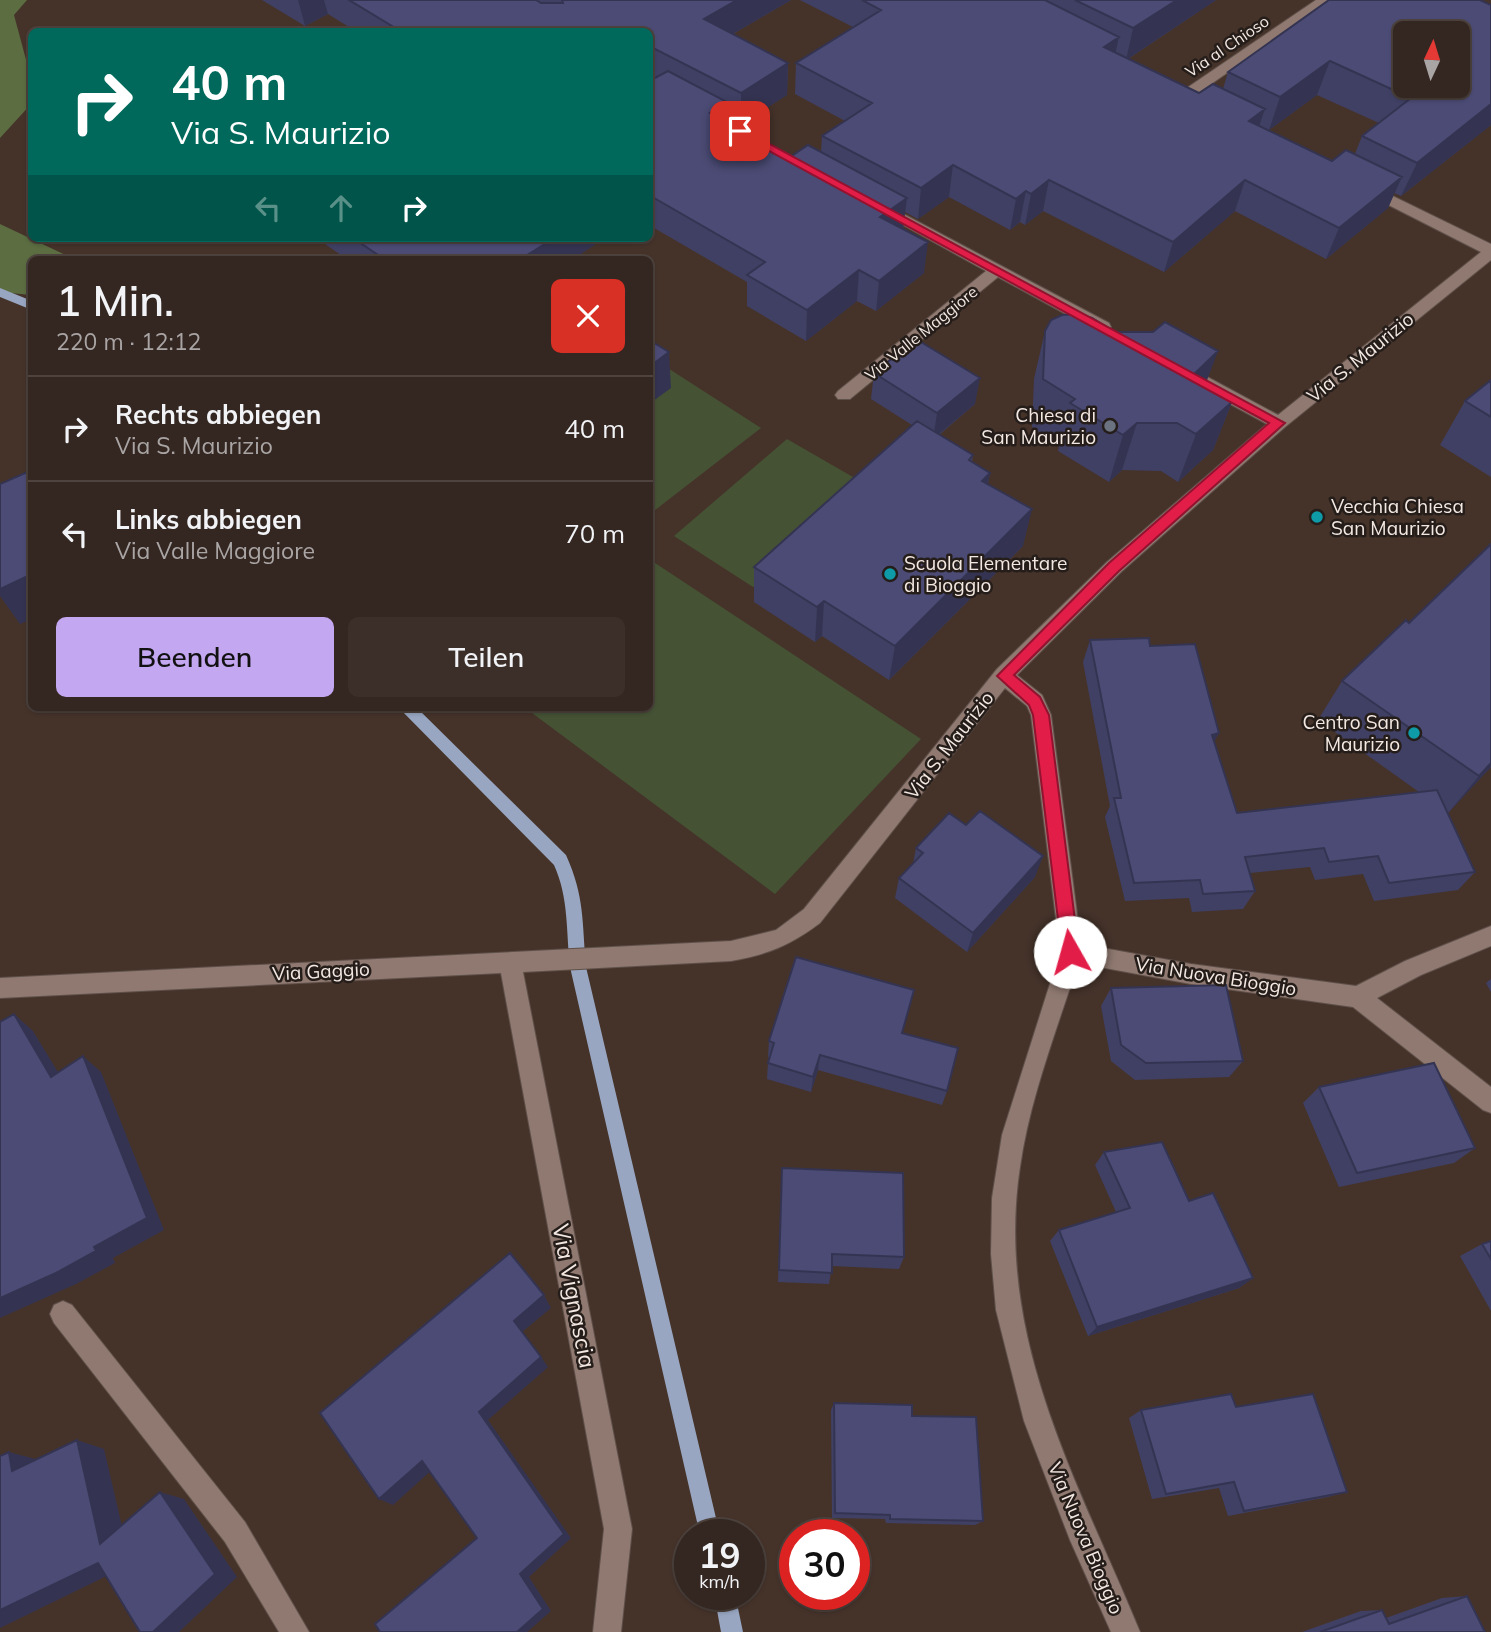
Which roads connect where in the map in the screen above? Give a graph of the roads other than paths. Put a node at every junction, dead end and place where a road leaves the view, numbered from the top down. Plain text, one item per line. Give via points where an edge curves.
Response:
1 (1325, 0) edge
2 (1183, 97) edge
3 (1355, 183) edge
4 (864, 198) edge
5 (1491, 251) edge
6 (997, 270) junction
7 (1122, 338) edge
8 (1167, 362) edge
9 (844, 395) dead end
10 (1279, 423) junction
11 (1004, 676) junction
12 (1491, 936) edge
13 (1070, 952) junction
14 (642, 954) joint
15 (510, 961) junction
16 (0, 988) edge
17 (1358, 997) junction
18 (1491, 1102) edge
19 (63, 1314) dead end
20 (295, 1632) edge
21 (607, 1632) edge
22 (1126, 1632) edge

1 - 2 street, Via al Chioso
3 - 5 street
4 - 6 street, Via Valle Maggiore
5 - 10 street, Via S. Maurizio
6 - 7 street, Via Valle Maggiore
6 - 9 street, Via Valle Maggiore
8 - 10 street
10 - 11 street, Via S. Maurizio via 1114,567
11 - 13 street via 1035,701 1041,715
11 - 14 street, Via S. Maurizio via 825,902 799,927 762,945 741,949
12 - 17 street
13 - 17 street, Via Nuova Bioggio
13 - 22 street, Via Nuova Bioggio via 1014,1133 1004,1197 1002,1252 1010,1315 1027,1382 1082,1535
14 - 15 street, Via Gaggio
15 - 16 street, Via Gaggio
15 - 21 street, Via Vignascia via 618,1529
17 - 18 street
19 - 20 street via 235,1532

